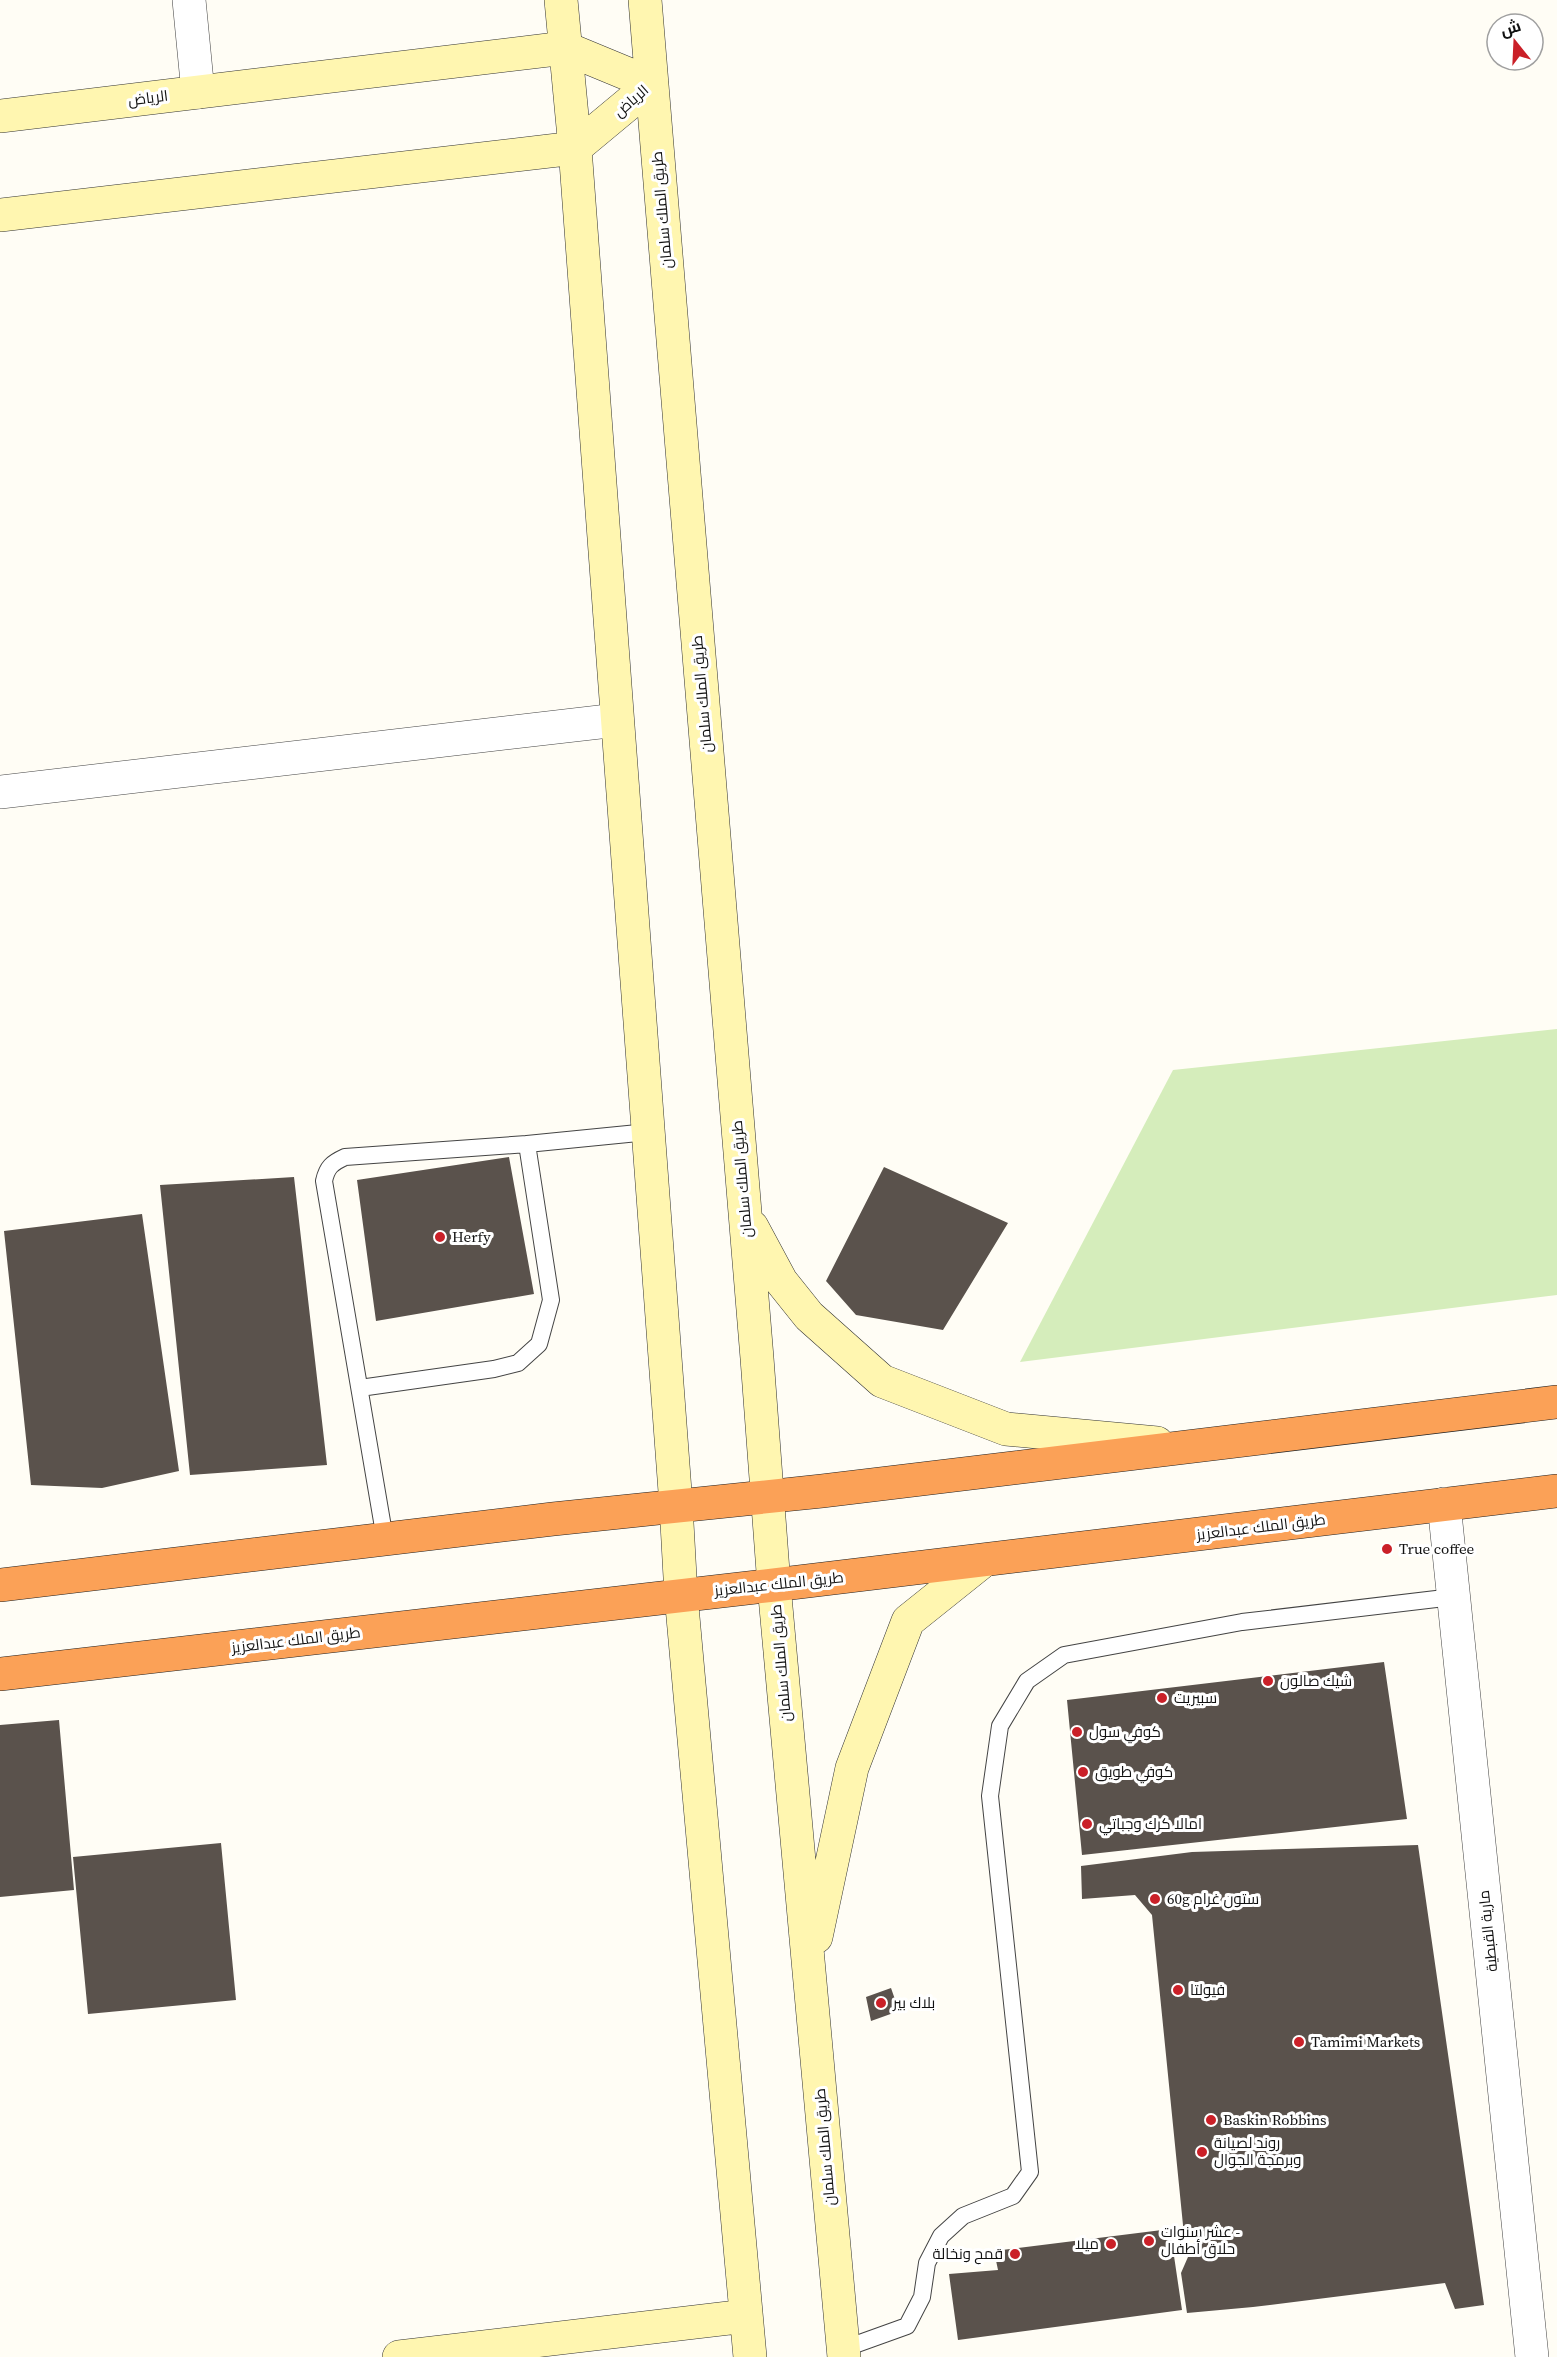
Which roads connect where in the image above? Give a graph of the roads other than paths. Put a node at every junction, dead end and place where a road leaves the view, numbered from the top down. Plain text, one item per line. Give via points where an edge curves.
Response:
1 (189, 0) edge
2 (561, 0) edge
3 (645, 0) edge
4 (565, 48) junction
5 (652, 84) junction
6 (198, 92) junction
7 (0, 116) edge
8 (575, 148) junction
9 (0, 215) edge
10 (617, 720) junction
11 (0, 792) edge
12 (648, 1132) junction
13 (527, 1144) junction
14 (745, 1213) junction
15 (360, 1388) junction
16 (1557, 1402) edge
17 (1189, 1446) junction
18 (1557, 1491) edge
19 (768, 1497) junction
20 (1444, 1504) junction
21 (676, 1505) junction
22 (385, 1539) junction
23 (983, 1561) junction
24 (0, 1585) edge
25 (774, 1586) junction
26 (681, 1595) junction
27 (1453, 1597) junction
28 (0, 1674) edge
29 (809, 1971) junction
30 (746, 2316) junction
31 (844, 2353) edge
32 (399, 2357) edge
33 (750, 2357) edge
34 (1532, 2357) edge

1 - 6 street
2 - 4 main road
3 - 5 main road, طريق الملك سلمان
4 - 5 main road, الرياض
4 - 6 main road, الرياض
4 - 8 main road
5 - 8 main road, الرياض
5 - 14 main road, طريق الملك سلمان
6 - 7 main road, الرياض
8 - 9 main road
8 - 10 main road
10 - 11 street
10 - 12 main road
12 - 13 lane
12 - 21 main road
13 - 15 lane via 551,1300 539,1344 518,1363 494,1369
13 - 15 lane via 345,1157 326,1169 324,1181
14 - 17 main road via 781,1281 808,1316 882,1381 1006,1429
14 - 19 main road, طريق الملك سلمان
15 - 22 lane
16 - 17 highway
17 - 19 highway
18 - 20 highway, طريق الملك عبدالعزيز
19 - 21 highway
19 - 25 main road, طريق الملك سلمان
20 - 23 highway, طريق الملك عبدالعزيز
20 - 27 street, مارية القبطية
21 - 22 highway
21 - 26 main road
22 - 24 highway
23 - 25 highway, طريق الملك عبدالعزيز
23 - 29 main road via 908,1621 852,1768
25 - 26 highway, طريق الملك عبدالعزيز
25 - 29 main road, طريق الملك سلمان
26 - 28 highway, طريق الملك عبدالعزيز
26 - 30 main road
27 - 31 lane via 1242,1622 1064,1655 1027,1681 1000,1726 990,1796 1030,2172 1013,2196 963,2216 941,2236 927,2263 921,2297 907,2326
27 - 34 street, مارية القبطية
29 - 31 main road, طريق الملك سلمان
30 - 32 main road
30 - 33 main road

